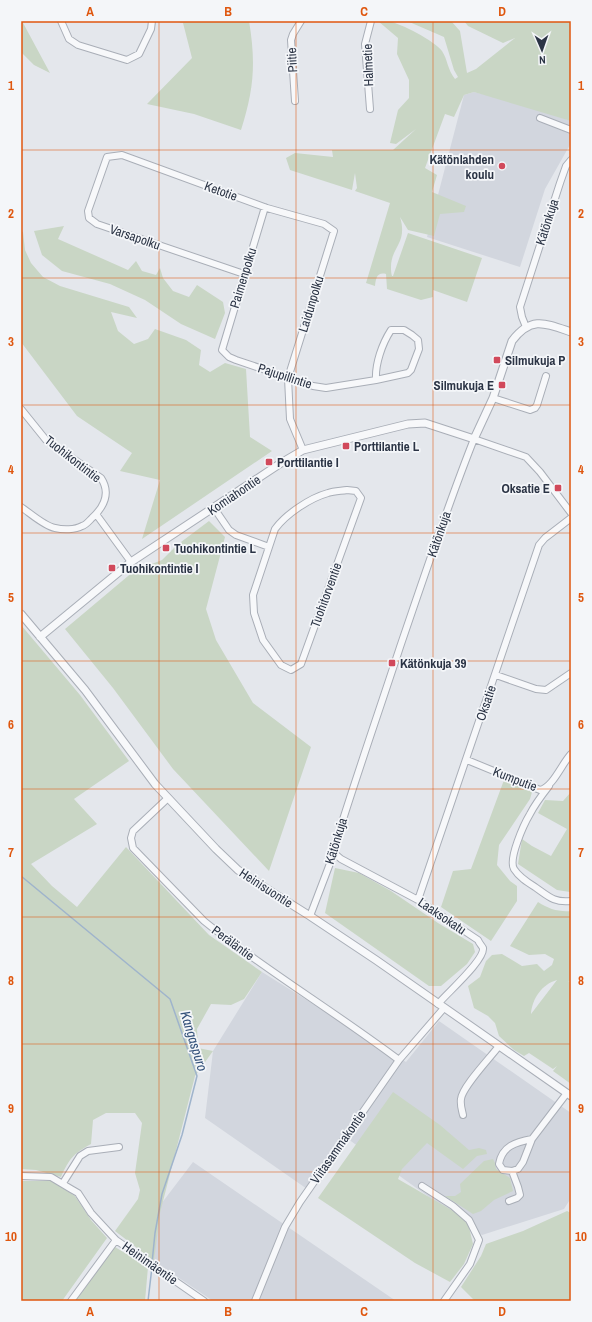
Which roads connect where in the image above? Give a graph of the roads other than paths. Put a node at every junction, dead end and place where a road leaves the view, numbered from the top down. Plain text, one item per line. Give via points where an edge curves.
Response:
1 (61, 21) edge
2 (152, 21) edge
3 (301, 21) edge
4 (371, 21) edge
5 (295, 101) dead end
6 (370, 109) dead end
7 (540, 118) dead end
8 (571, 130) edge
9 (107, 157) joint
10 (571, 160) edge
11 (265, 207) junction
12 (334, 230) joint
13 (244, 274) junction
14 (526, 327) junction
15 (571, 332) edge
16 (222, 350) joint
17 (546, 376) dead end
18 (288, 378) junction
19 (376, 380) junction
20 (493, 398) junction
21 (21, 409) edge
22 (474, 439) junction
23 (303, 450) junction
24 (21, 507) edge
25 (214, 508) junction
26 (571, 513) edge
27 (96, 514) junction
28 (571, 518) edge
29 (269, 546) junction
30 (131, 562) junction
31 (21, 614) edge
32 (40, 637) junction
33 (571, 673) edge
34 (496, 674) junction
35 (571, 754) edge
36 (467, 760) junction
37 (549, 786) junction
38 (168, 798) junction
39 (334, 853) junction
40 (418, 900) junction
41 (571, 901) edge
42 (310, 916) junction
43 (441, 1006) junction
44 (499, 1046) junction
45 (399, 1060) junction
46 (569, 1094) edge
47 (463, 1115) dead end
48 (532, 1139) junction
49 (119, 1147) dead end
50 (512, 1171) junction
51 (21, 1176) edge
52 (63, 1183) junction
53 (422, 1186) dead end
54 (509, 1201) dead end
55 (116, 1240) junction
56 (71, 1301) edge
57 (204, 1301) edge
58 (255, 1301) edge
59 (444, 1301) edge

1 - 2 street via 69,39 78,45 127,60 139,54 151,29
3 - 5 street, Piitie via 291,40
4 - 6 street, Halmetie via 365,44
7 - 8 street
9 - 11 street, Ketotie via 122,155
9 - 13 street, Varsapolku via 88,212 89,218 97,224
10 - 14 street, Kätönkuja via 566,166 555,196 520,307
11 - 12 street, Ketotie via 324,224
11 - 13 street, Paimenpolku
12 - 18 street, Laidunpolku
13 - 16 street, Paimenpolku
14 - 15 street via 548,324
14 - 20 street, Kätönkuja via 512,341
16 - 18 street, Pajupillintie via 236,360
17 - 20 street via 535,408 524,409
18 - 19 street, Pajupillintie via 326,388
18 - 23 street via 290,419
19 - 19 street, Pajupillintie via 376,369 391,330 404,330 418,340 418,349 411,370 404,375
20 - 22 street, Kätönkuja
21 - 27 street, Tuohikontintie via 46,440 95,474 104,484 107,490 105,500
22 - 23 street, Komiahontie via 425,423 408,424
22 - 26 street, Komiahontie via 526,457
22 - 39 street, Kätönkuja via 360,764
23 - 25 street, Komiahontie
24 - 27 street, Tuohikontintie via 55,528 70,529 83,526
25 - 29 street via 232,533
25 - 30 street, Komiahontie
27 - 30 street
28 - 34 street, Oksatie via 545,538 539,546
29 - 29 street, Tuohitorventie via 280,522 314,498 347,490 356,491 361,498 301,664 291,670 281,665 264,640 254,613 252,595
30 - 32 street, Komiahontie
31 - 32 street, Heinisuontie
32 - 38 street, Heinisuontie via 85,690
33 - 34 street via 546,690 536,689
34 - 36 street, Oksatie
35 - 37 street, Kumputie
36 - 37 street, Kumputie via 535,789 540,790
36 - 40 street, Oksatie
37 - 41 street via 521,833 512,859 513,868 520,877 551,898
38 - 42 street, Heinisuontie via 238,870
38 - 45 street, Peräläntie via 133,830 133,848 214,929
39 - 40 street, Laaksokatu
39 - 42 street, Kätönkuja
40 - 43 street, Laaksokatu via 478,940 483,948 482,956
42 - 43 street, Heinisuontie
43 - 44 street, Heinisuontie
43 - 45 street, Viitasammakontie
44 - 46 street, Heinisuontie
44 - 47 street via 466,1088 461,1098
45 - 58 street, Viitasammakontie via 285,1227
46 - 48 street
48 - 50 street via 524,1162
48 - 50 street via 523,1140 507,1148 500,1156 499,1164 503,1170
49 - 52 street via 88,1151 80,1156
50 - 54 street via 520,1195
51 - 52 street, Heinimäentie via 51,1177
52 - 55 street, Heinimäentie via 78,1193 91,1213
53 - 59 street via 469,1220 479,1240 470,1264
55 - 56 street
55 - 57 street, Heinimäentie

